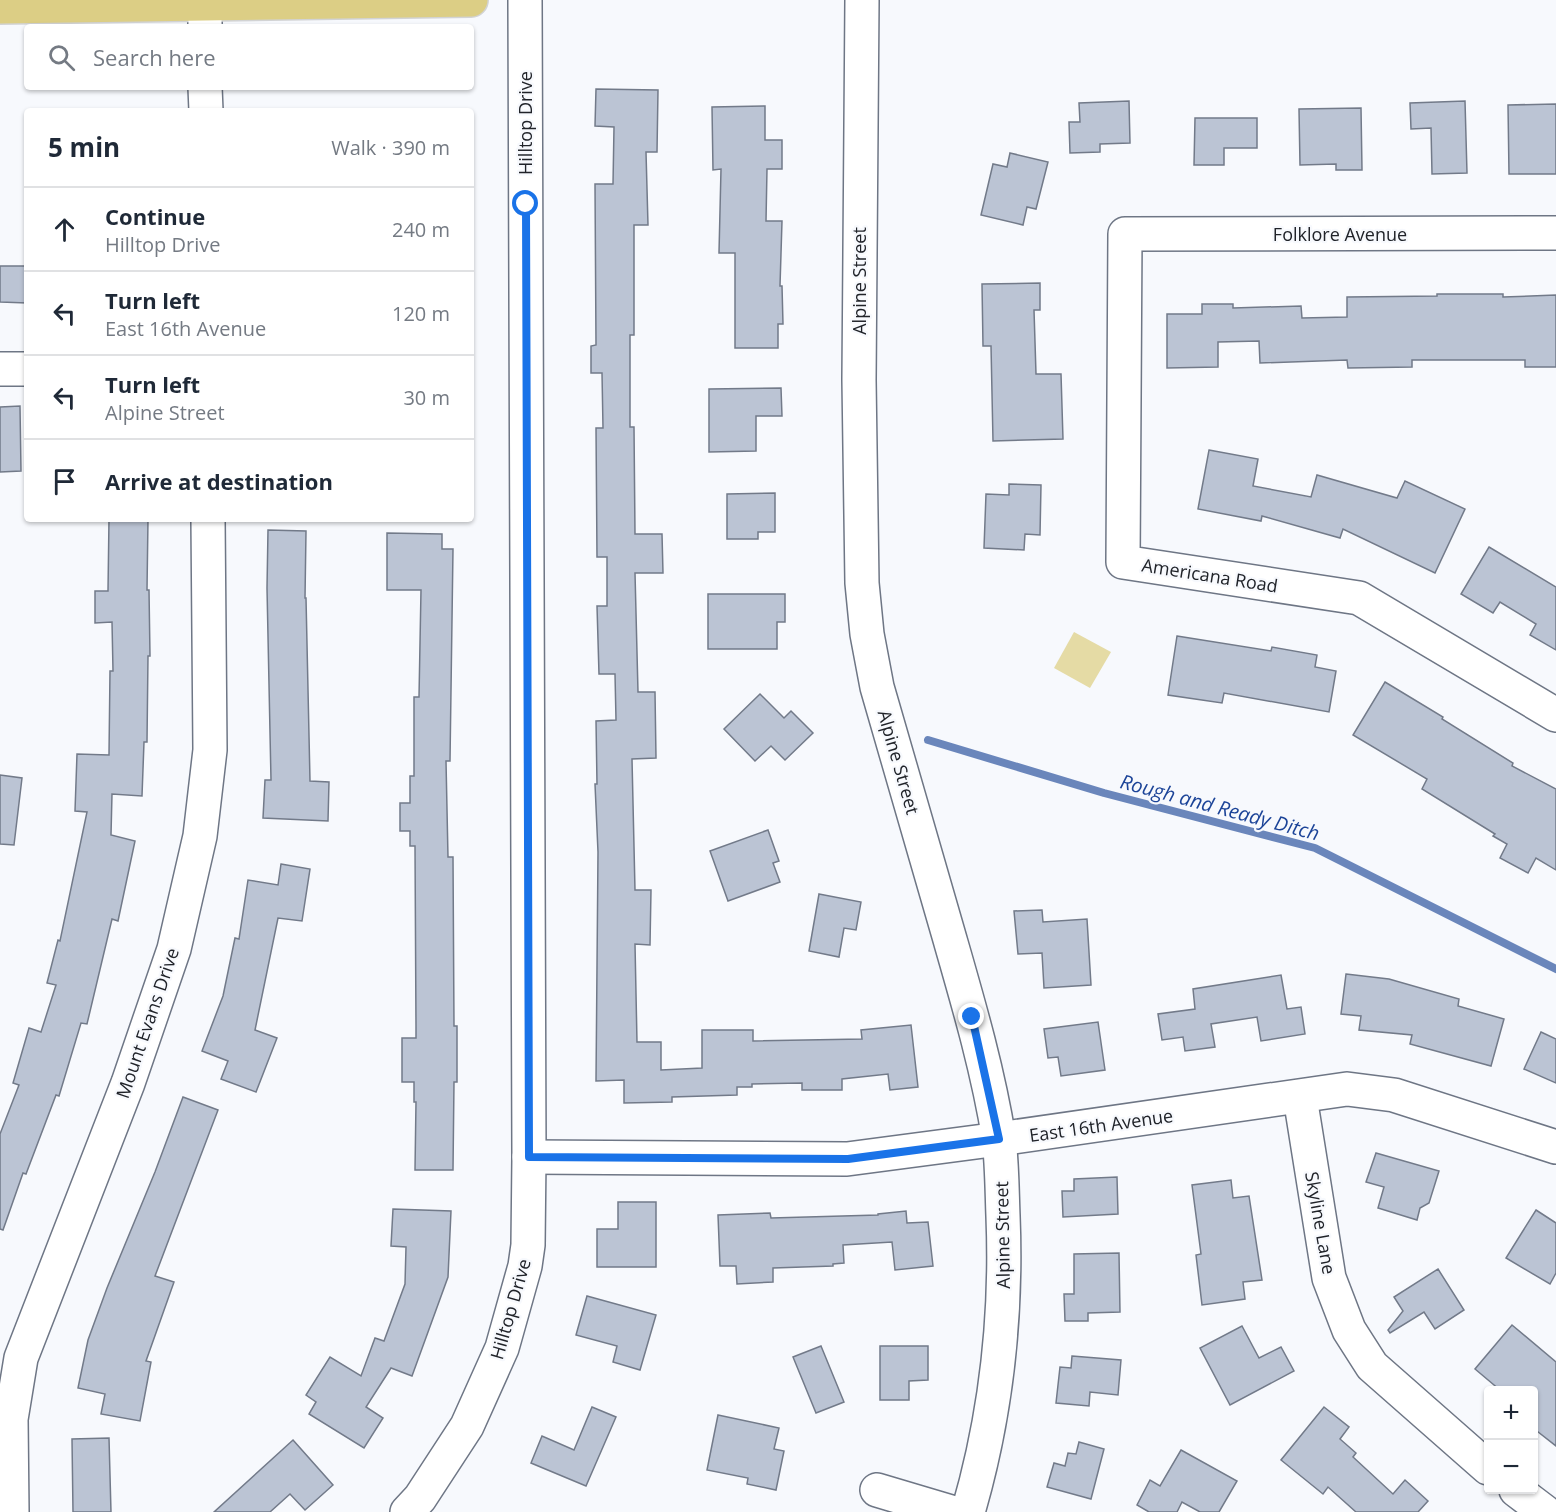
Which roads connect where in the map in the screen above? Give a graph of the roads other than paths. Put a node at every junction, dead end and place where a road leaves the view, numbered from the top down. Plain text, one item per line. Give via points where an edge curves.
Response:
1 (471, 0) edge
2 (525, 0) edge
3 (862, 0) edge
4 (0, 7) edge
5 (205, 15) edge
6 (206, 90) edge
7 (206, 108) edge
8 (1125, 234) joint
9 (1556, 234) edge
10 (0, 369) edge
11 (24, 369) edge
12 (208, 522) edge
13 (1556, 715) edge
14 (1300, 1097) junction
15 (999, 1139) junction
16 (1556, 1147) edge
17 (529, 1157) junction
18 (1484, 1464) edge
19 (878, 1490) dead end
20 (1521, 1494) edge
21 (12, 1512) edge
22 (407, 1512) edge
23 (951, 1512) edge
24 (968, 1512) edge
25 (1545, 1512) edge

1 - 5 main road
2 - 17 street, Hilltop Drive
3 - 15 street, Alpine Street via 859,380 862,583 867,633 877,687 972,1017
4 - 5 main road
6 - 7 street
8 - 9 street, Folklore Avenue
8 - 13 street, Americana Road via 1123,562 1359,598
10 - 11 street
12 - 21 street, Mount Evans Drive via 210,750 200,836 170,960 128,1083 21,1358 11,1419
14 - 15 street, East 16th Avenue
14 - 16 street, East 16th Avenue via 1347,1089 1394,1095
14 - 18 street, Skyline Lane via 1329,1278 1349,1330 1372,1366
15 - 17 street, East 16th Avenue via 848,1159
15 - 24 street, Alpine Street via 1005,1270 998,1362 981,1467
17 - 22 street, Hilltop Drive via 528,1245 502,1348 467,1426
19 - 23 street
20 - 25 street

